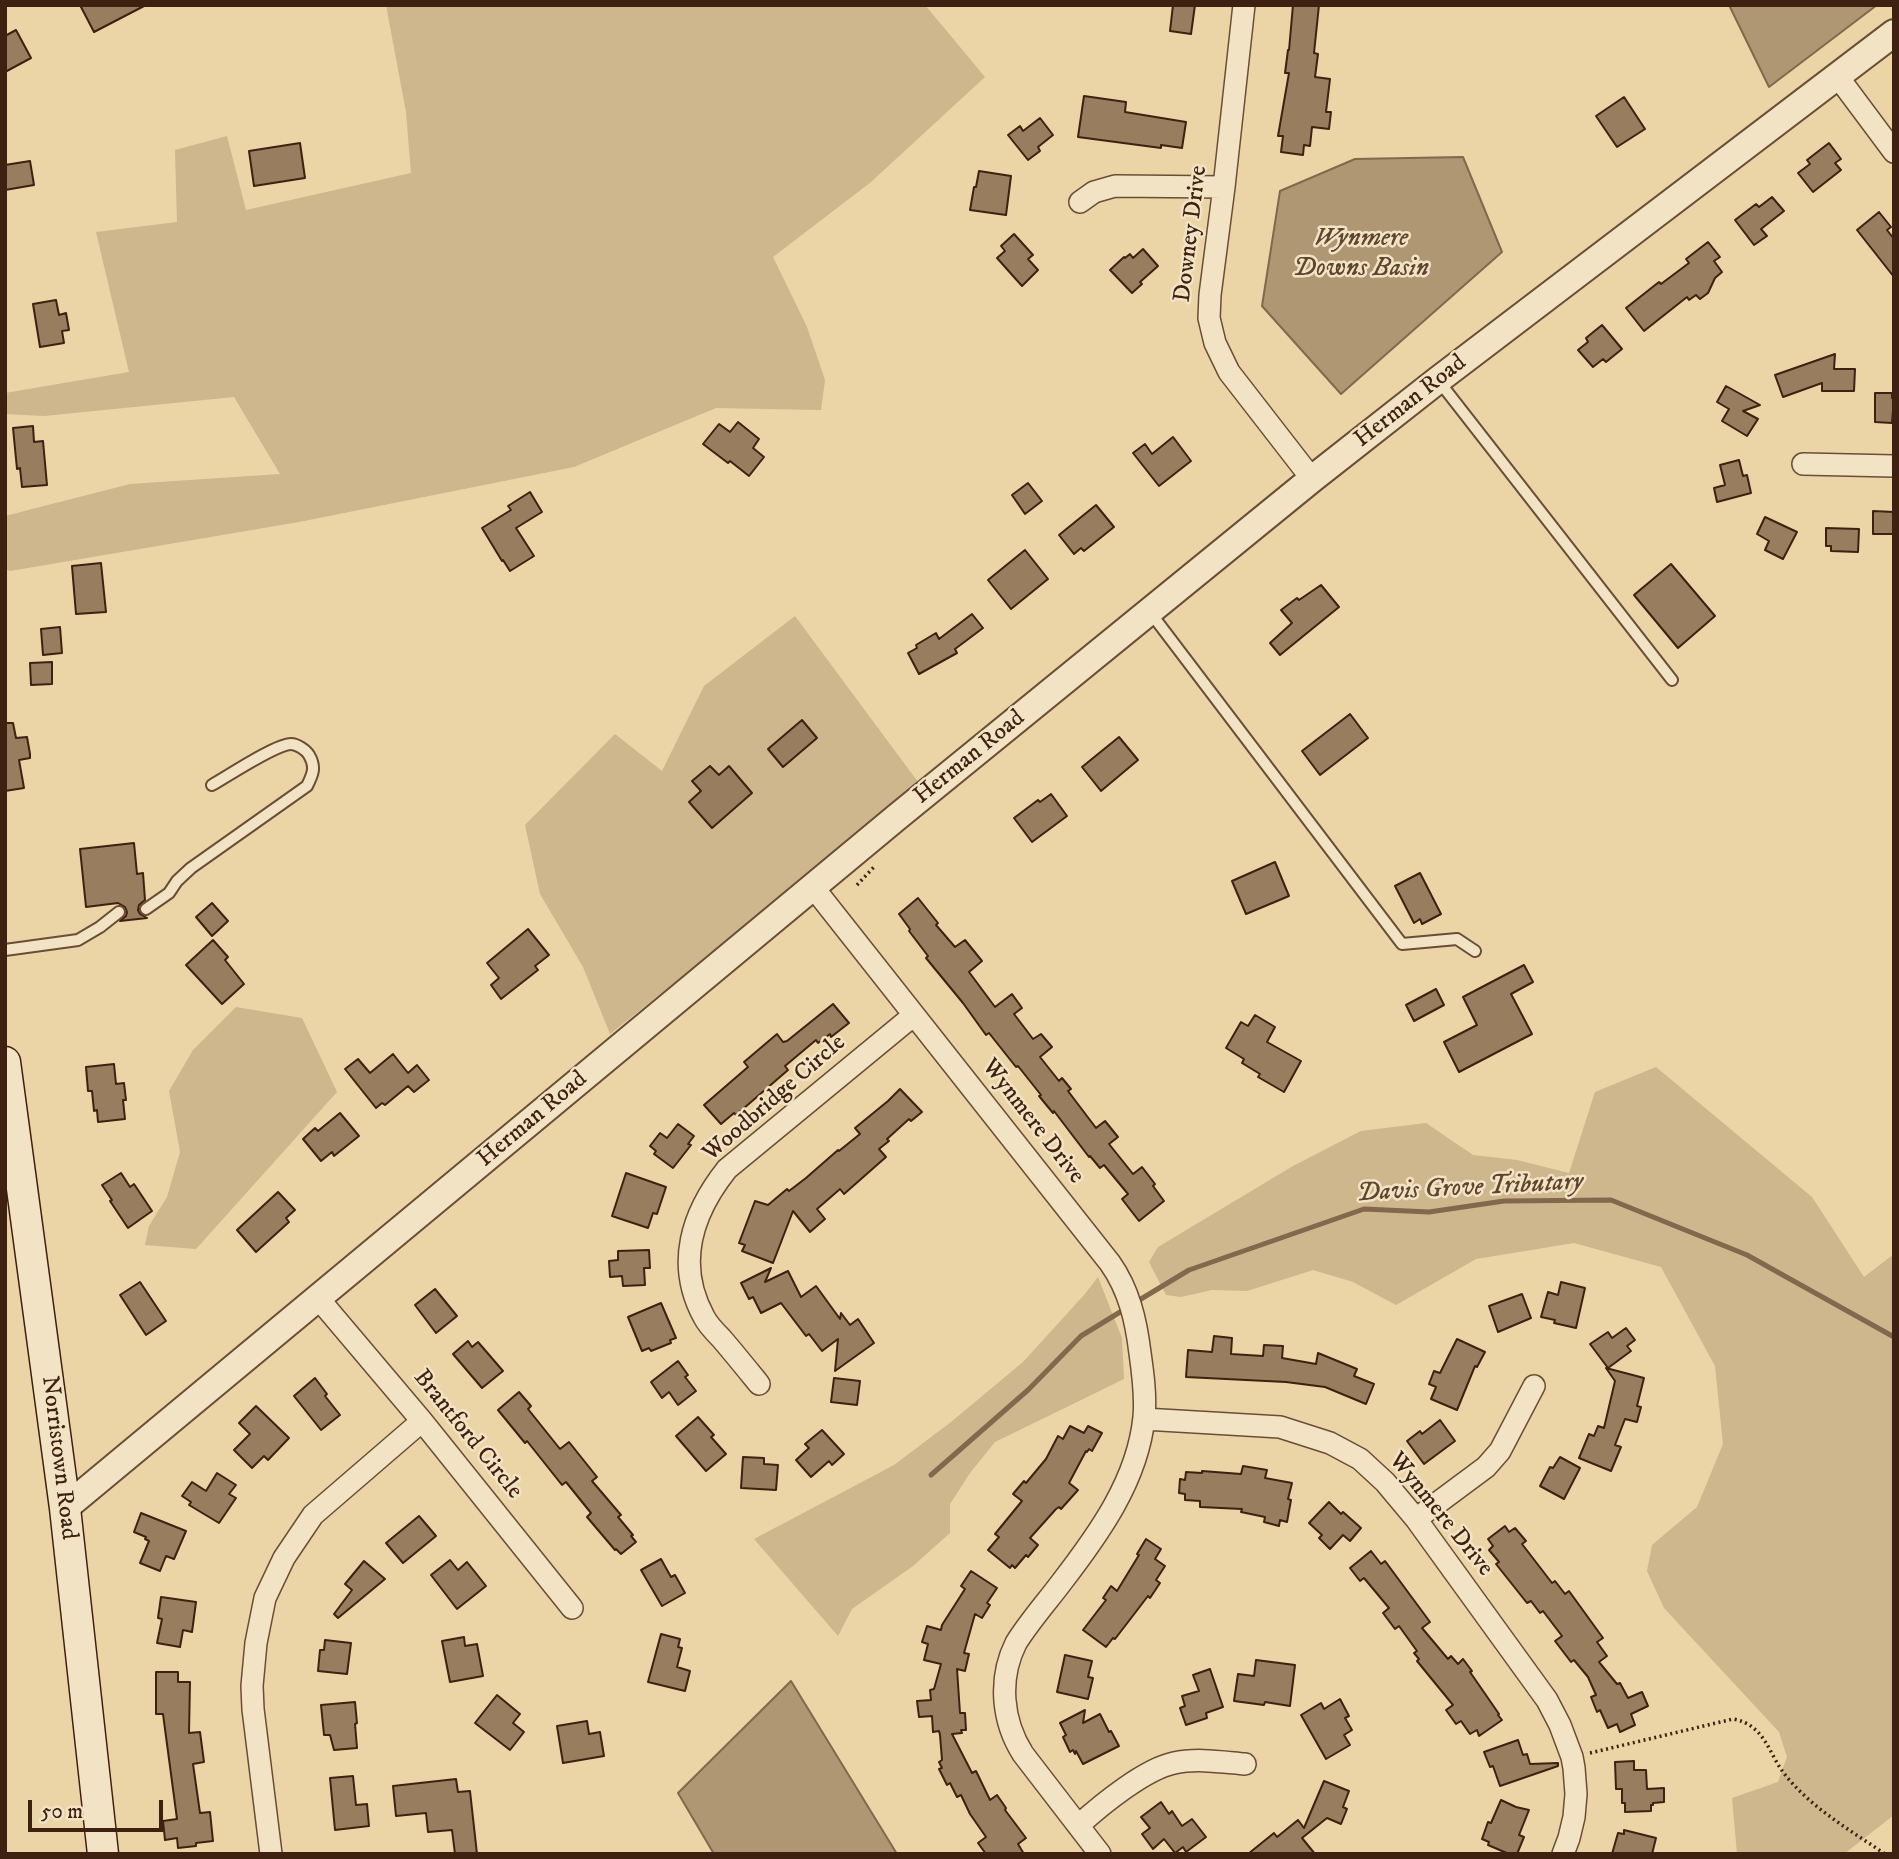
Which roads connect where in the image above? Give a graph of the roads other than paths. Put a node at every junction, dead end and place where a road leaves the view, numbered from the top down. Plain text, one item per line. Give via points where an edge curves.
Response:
1 (1244, 5) edge
2 (1894, 33) edge
3 (1838, 77) junction
4 (1894, 152) edge
5 (1224, 187) junction
6 (1080, 202) dead end
7 (1438, 380) junction
8 (1803, 464) dead end
9 (1894, 466) edge
10 (1312, 479) junction
11 (1150, 612) junction
12 (1672, 680) dead end
13 (212, 785) dead end
14 (813, 887) junction
15 (146, 909) dead end
16 (119, 912) dead end
17 (5, 950) edge
18 (1475, 951) dead end
19 (914, 1016) junction
20 (5, 1062) edge
21 (318, 1298) junction
22 (759, 1384) dead end
23 (1534, 1385) dead end
24 (1144, 1419) junction
25 (422, 1421) junction
26 (65, 1508) junction
27 (1416, 1519) junction
28 (572, 1608) dead end
29 (1245, 1764) dead end
30 (1079, 1825) junction
31 (103, 1854) edge
32 (271, 1854) edge
33 (1100, 1854) edge
34 (1563, 1854) edge

1 - 5 street, Downey Drive
2 - 3 street, Herman Road
3 - 4 street
3 - 7 street, Herman Road
5 - 6 street via 1115,186
5 - 10 street, Downey Drive via 1210,295 1214,343 1229,372
7 - 10 street, Herman Road
7 - 12 lane
8 - 9 street
10 - 11 street, Herman Road
11 - 14 street, Herman Road
11 - 18 lane via 1402,944 1457,939
13 - 15 lane via 279,747 293,744 307,751 314,764 307,786 191,868 169,893
14 - 19 street, Wynmere Drive
14 - 21 street, Herman Road
16 - 17 lane via 78,940
19 - 22 street, Woodbridge Circle via 727,1169 698,1214 689,1255 695,1298 705,1319
19 - 24 street, Wynmere Drive via 1110,1263 1131,1305 1141,1359
20 - 26 main road, Norristown Road
21 - 25 street, Brantford Circle
21 - 26 street, Herman Road
23 - 27 street via 1500,1451 1486,1467
24 - 27 street, Wynmere Drive via 1280,1427 1312,1436 1367,1465
24 - 30 street, Wynmere Drive via 1132,1465 1105,1522 1023,1632 1010,1656 1004,1690 1015,1742
25 - 28 street, Brantford Circle
25 - 32 street via 313,1515 284,1558 265,1598 252,1686
26 - 31 main road, Norristown Road
27 - 34 street, Wynmere Drive via 1555,1711 1572,1757 1576,1794
29 - 30 street via 1199,1761 1157,1768
30 - 33 street, Wynmere Drive

